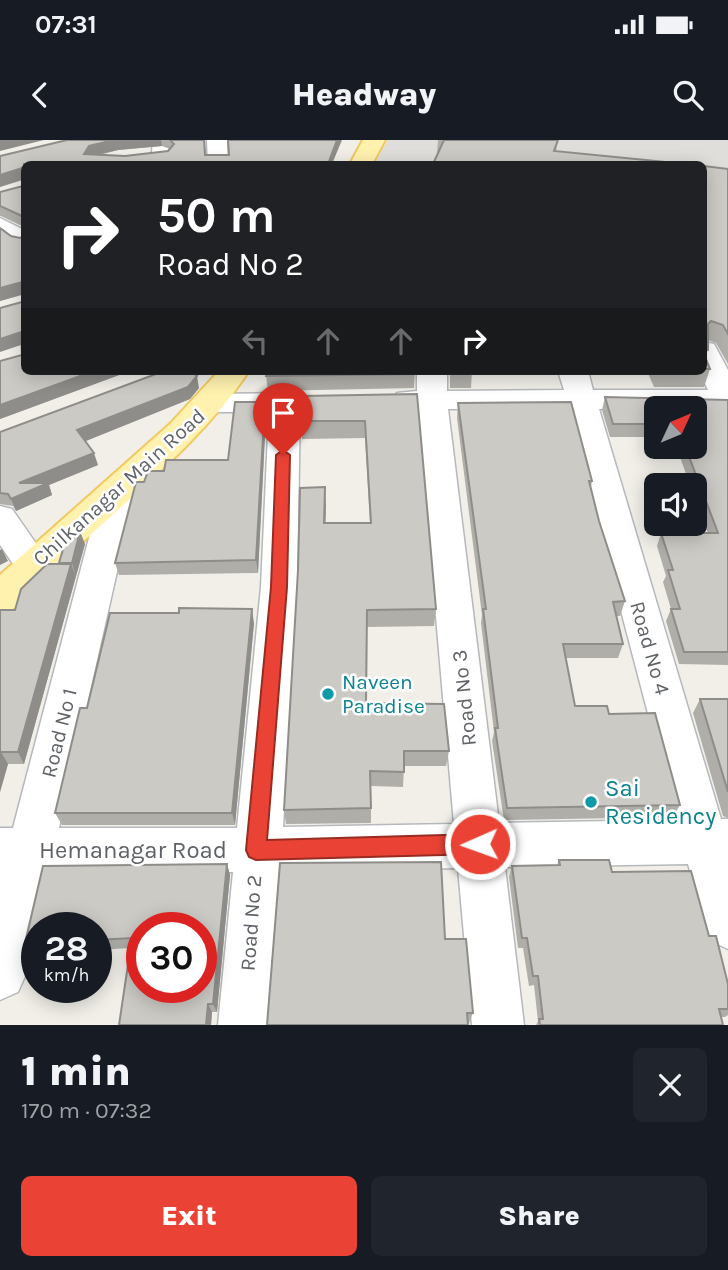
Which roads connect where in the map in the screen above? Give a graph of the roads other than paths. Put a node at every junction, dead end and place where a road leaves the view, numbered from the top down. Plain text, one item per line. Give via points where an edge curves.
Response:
1 (218, 140) edge
2 (374, 140) edge
3 (162, 153) edge
4 (140, 157) edge
5 (218, 161) edge
6 (363, 161) edge
7 (0, 225) edge
8 (21, 238) edge
9 (21, 250) edge
10 (0, 256) edge
11 (707, 356) edge
12 (231, 375) edge
13 (577, 385) edge
14 (432, 386) edge
15 (728, 400) edge
16 (378, 401) edge
17 (211, 403) junction
18 (118, 492) junction
19 (0, 518) edge
20 (33, 565) junction
21 (0, 600) edge
22 (716, 841) edge
23 (480, 844) junction
24 (15, 849) edge
25 (256, 850) junction
26 (728, 924) edge
27 (0, 974) edge
28 (244, 1025) edge
29 (498, 1025) edge

1 - 5 street
2 - 6 main road
3 - 4 street
7 - 8 street
9 - 10 street
11 - 15 street
12 - 17 main road, Chilkanagar Main Road
13 - 14 street
13 - 15 street
13 - 22 street, Road No 4
14 - 16 street
14 - 23 street, Road No 3
17 - 18 main road, Chilkanagar Main Road
17 - 25 street, Road No 2 via 298,401
18 - 20 main road, Chilkanagar Main Road
18 - 24 street, Road No 1
19 - 20 street
20 - 21 main road, Chilkanagar Main Road
22 - 23 street, Hemanagar Road
22 - 26 street, Road No 4
23 - 25 street, Hemanagar Road
23 - 29 street, Road No 3
24 - 25 street, Hemanagar Road
24 - 27 street, Road No 1
25 - 28 street, Road No 2

